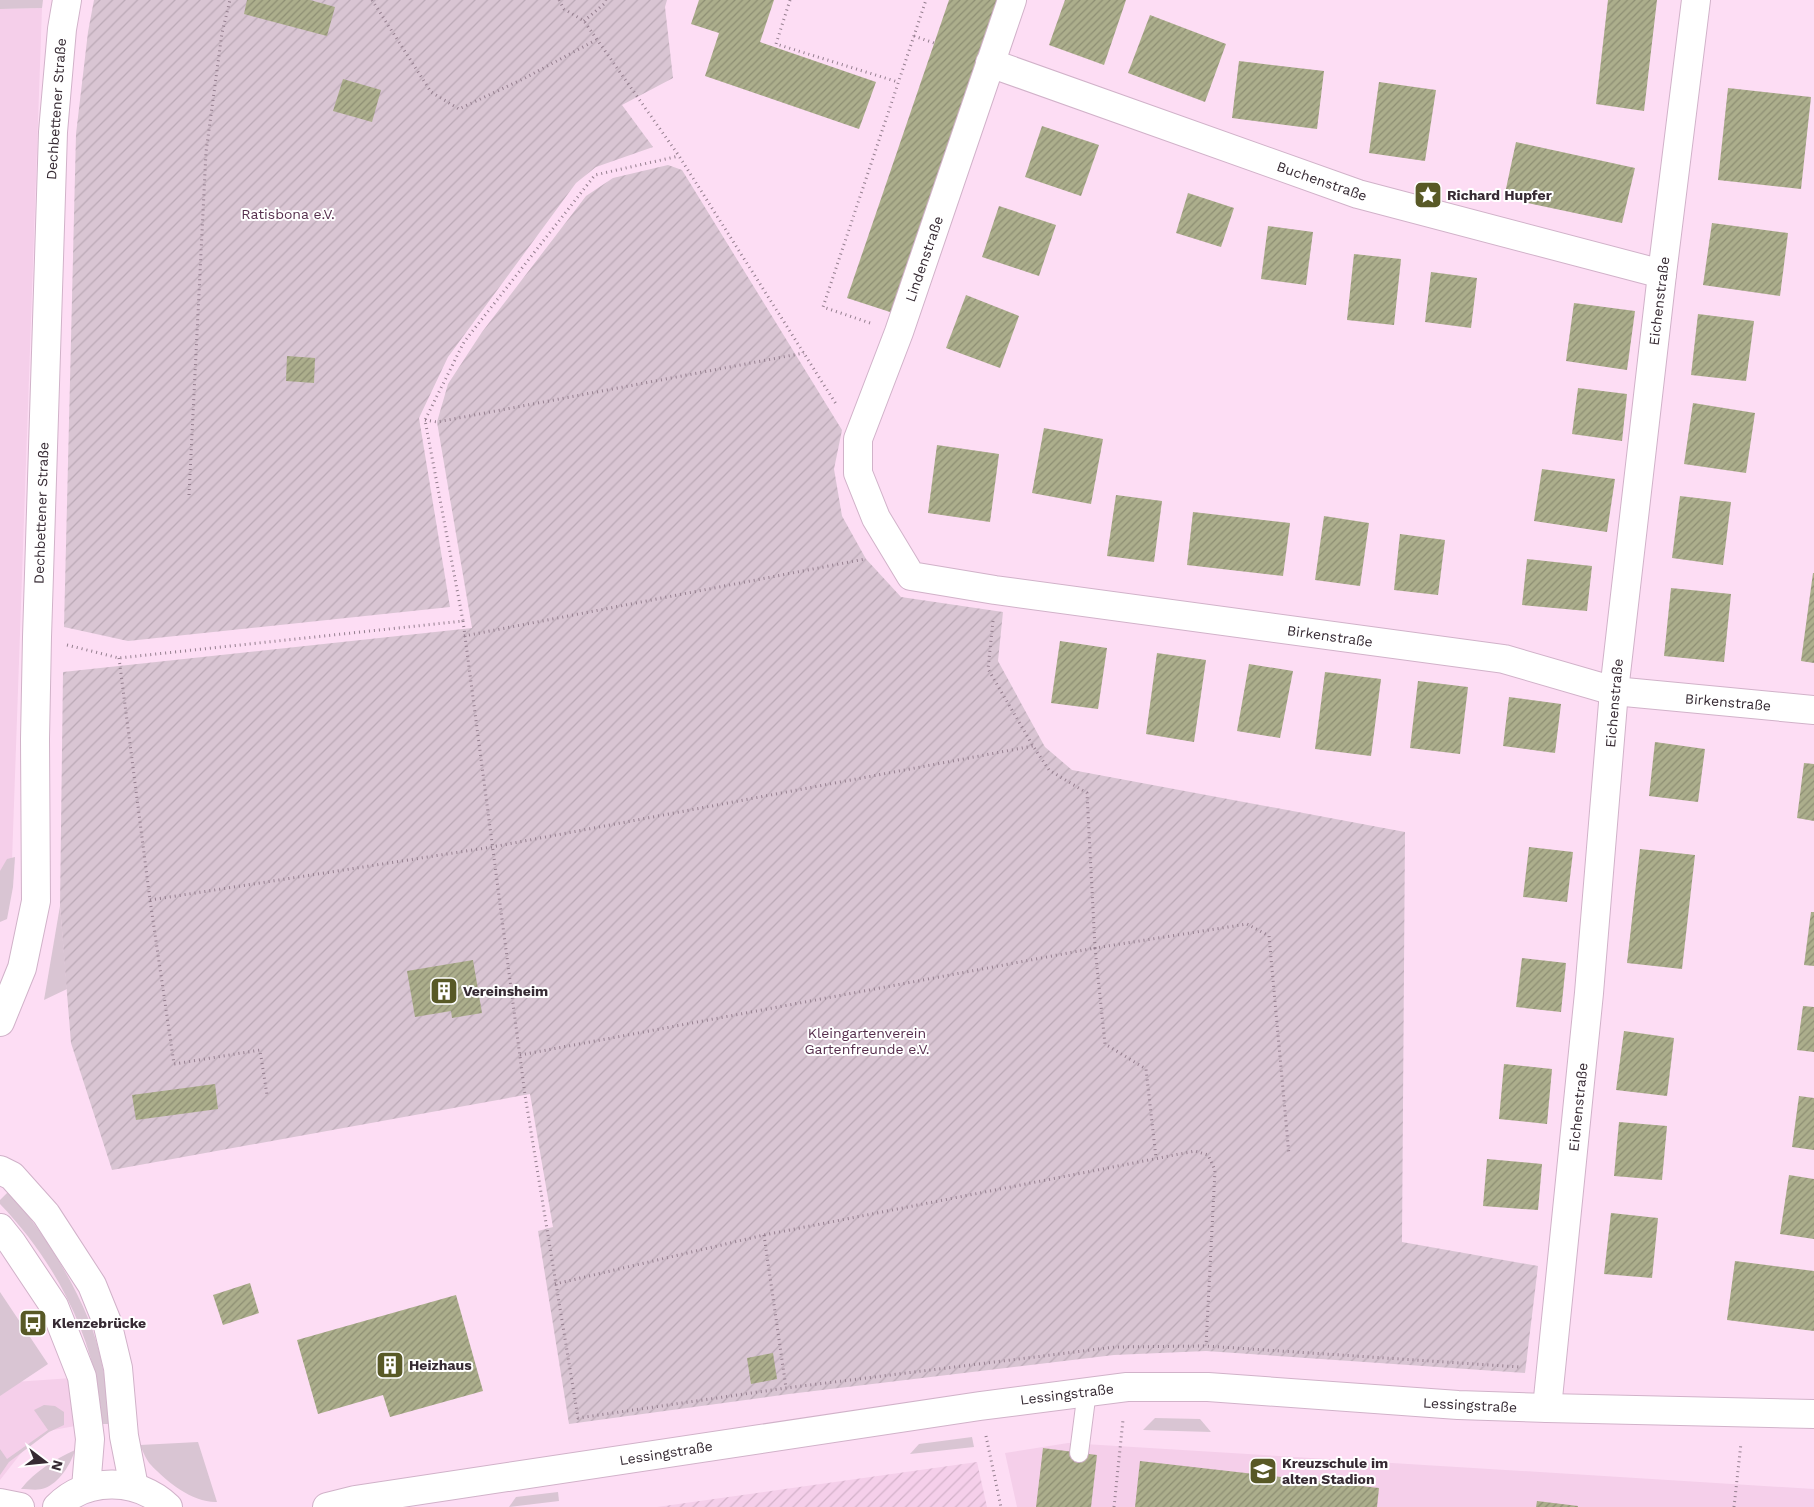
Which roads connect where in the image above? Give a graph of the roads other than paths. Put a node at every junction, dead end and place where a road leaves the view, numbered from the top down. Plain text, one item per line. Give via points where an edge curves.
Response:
1 (68, 0) edge
2 (1012, 0) edge
3 (1696, 0) edge
4 (990, 63) junction
5 (1662, 274) junction
6 (876, 518) joint
7 (1614, 691) junction
8 (1814, 710) edge
9 (0, 1022) edge
10 (0, 1170) edge
11 (0, 1228) edge
12 (1087, 1391) junction
13 (1547, 1408) junction
14 (1814, 1414) edge
15 (1078, 1453) dead end
16 (134, 1486) junction
17 (86, 1488) junction
18 (0, 1503) edge
19 (20, 1507) edge
20 (57, 1507) edge
21 (168, 1507) edge
22 (326, 1507) edge

1 - 9 street, Dechbettener Straße via 62,29 53,132 37,637 36,901 22,968
2 - 4 street, Lindenstraße
3 - 5 street, Eichenstraße
4 - 5 street, Buchenstraße via 1358,194
4 - 6 street, Lindenstraße via 899,332 858,439 858,473
5 - 7 street, Eichenstraße
6 - 7 street, Birkenstraße via 911,576 1504,659
7 - 8 street, Birkenstraße
7 - 13 street, Eichenstraße via 1589,993
10 - 16 street via 12,1176 46,1214 92,1285 107,1322 118,1368 124,1436
11 - 17 street via 54,1306 82,1377 90,1439
12 - 13 street, Lessingstraße via 1127,1387 1208,1387 1458,1405
12 - 15 lane
12 - 22 street, Lessingstraße via 355,1500
13 - 14 street, Lessingstraße
16 - 17 street via 108,1484
16 - 21 street
17 - 20 street
18 - 19 street

